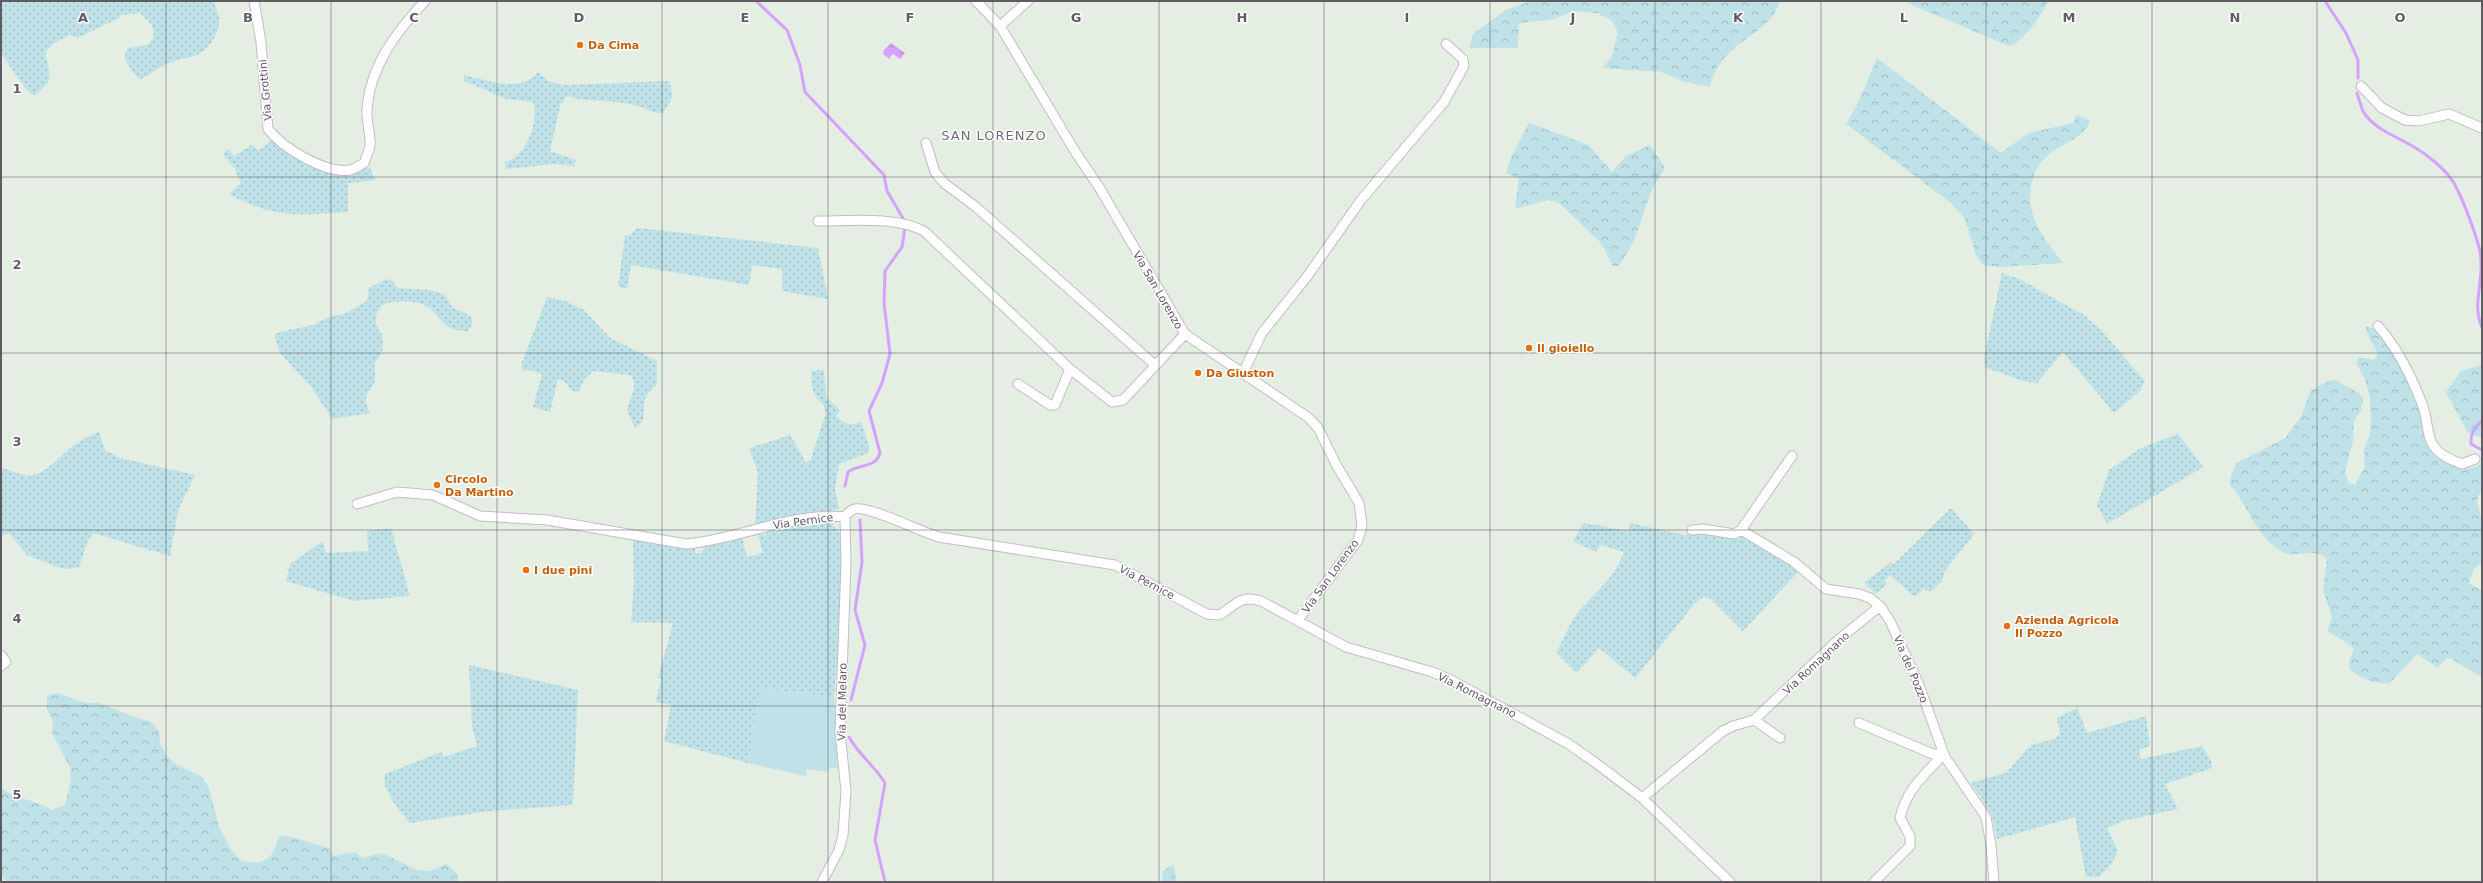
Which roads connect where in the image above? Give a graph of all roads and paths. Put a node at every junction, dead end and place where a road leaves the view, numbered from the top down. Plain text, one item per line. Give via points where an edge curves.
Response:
1 (254, 1) edge
2 (425, 1) edge
3 (976, 1) edge
4 (1028, 1) edge
5 (1000, 26) junction
6 (1446, 44) dead end
7 (2361, 86) dead end
8 (2482, 128) edge
9 (926, 143) dead end
10 (818, 221) dead end
11 (2378, 326) dead end
12 (1185, 334) junction
13 (1155, 365) junction
14 (1070, 369) junction
15 (1244, 374) junction
16 (1018, 384) dead end
17 (1792, 456) dead end
18 (2475, 459) dead end
19 (357, 504) dead end
20 (846, 515) junction
21 (1692, 530) dead end
22 (1741, 530) junction
23 (1880, 606) junction
24 (1298, 620) junction
25 (1, 655) edge
26 (1, 666) edge
27 (1754, 720) junction
28 (1859, 723) dead end
29 (1780, 738) dead end
30 (1944, 754) junction
31 (1642, 798) junction
32 (822, 882) edge
33 (1730, 882) edge
34 (1874, 882) edge
35 (1994, 882) edge

1 - 2 street, Via Grottini via 261,42 268,129 276,139 299,154 323,166 340,170 351,170 364,163 370,146 366,119 367,102 376,72 402,25
3 - 5 street, Via San Lorenzo
4 - 5 street
5 - 12 street, Via San Lorenzo
6 - 15 street via 1463,59 1464,66 1444,102 1361,200 1306,278 1262,333
7 - 8 street via 2382,108 2405,120 2418,121 2449,114
9 - 13 street via 935,172 944,183
10 - 14 street via 915,225
11 - 18 street via 2387,336 2422,403 2430,442 2437,450 2462,464
12 - 13 street
12 - 15 street, Via San Lorenzo
13 - 14 street via 1118,403 1112,402
14 - 16 street via 1055,405
15 - 24 street, Via San Lorenzo via 1309,418 1318,428 1336,466 1359,503 1362,515 1360,533 1354,545
17 - 22 street
19 - 20 street, Via Pernice via 397,492 433,494 480,516 547,520 686,544 777,524
20 - 24 street, Via Pernice via 855,509 863,509 939,537 1116,565 1207,614 1219,615 1242,599 1251,598
20 - 32 street, Via del Melaro via 840,716 846,791 843,835 839,850
21 - 22 street via 1704,529 1734,534
22 - 23 street, Via del Pozzo via 1794,562 1826,589 1864,596
23 - 27 street, Via Romagnano via 1838,640
23 - 30 street, Via del Pozzo via 1890,621 1919,685
24 - 31 street, Via Romagnano via 1346,647 1451,680 1567,743
25 - 26 street via 6,662
27 - 29 street
27 - 31 street, Via Romagnano via 1723,731
28 - 30 street via 1933,754
30 - 34 street via 1908,794 1902,809 1900,818 1910,836 1910,846
30 - 35 street, Via del Pozzo via 1986,818
31 - 33 street, Via Romagnano

